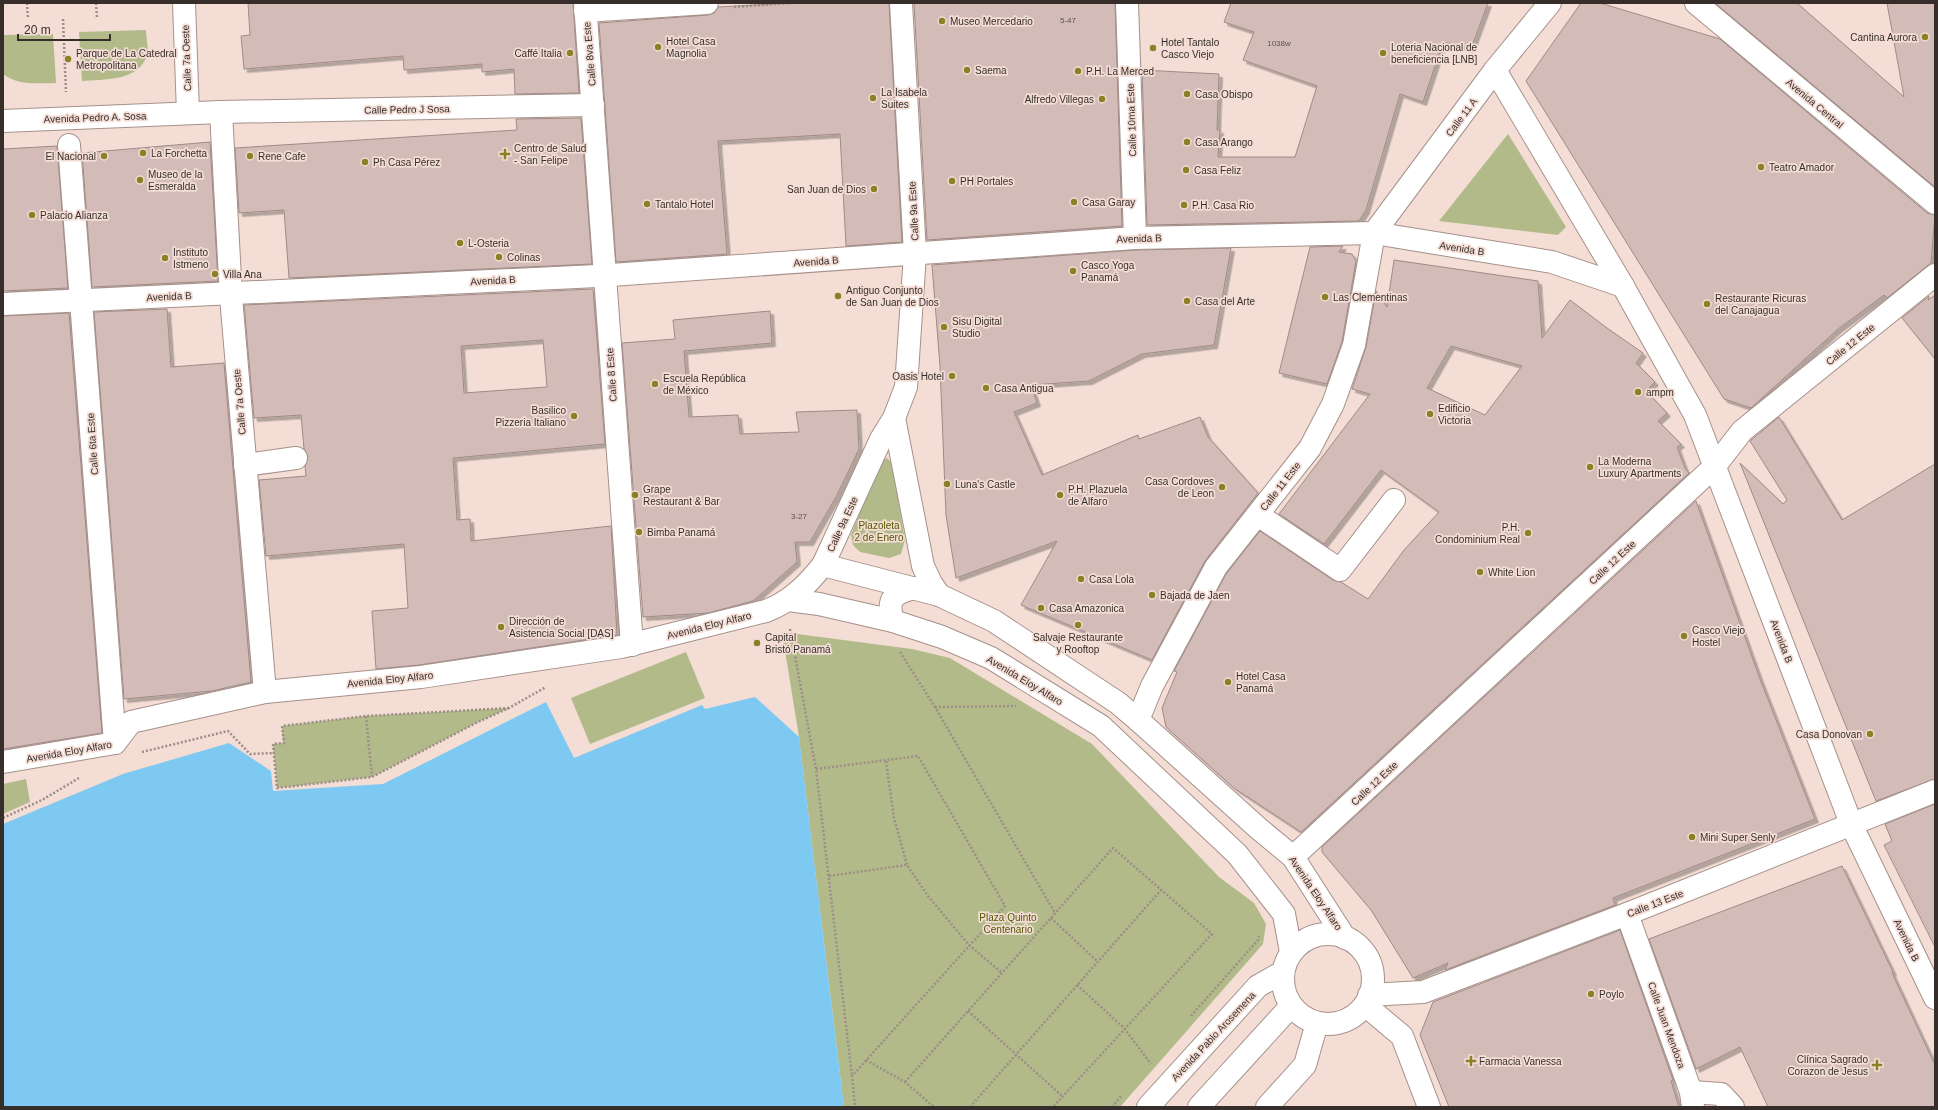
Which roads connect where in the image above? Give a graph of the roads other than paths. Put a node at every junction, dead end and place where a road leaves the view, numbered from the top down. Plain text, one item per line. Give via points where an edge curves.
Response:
1 (184, 3) edge
2 (901, 3) edge
3 (1127, 3) edge
4 (1550, 3) edge
5 (1696, 3) edge
6 (717, 5) edge
7 (585, 7) edge
8 (1495, 70) junction
9 (593, 106) junction
10 (221, 112) junction
11 (188, 113) junction
12 (3, 121) edge
13 (69, 145) dead end
14 (1935, 203) edge
15 (1374, 233) junction
16 (1135, 238) junction
17 (915, 254) junction
18 (604, 275) junction
19 (1935, 275) edge
20 (1623, 286) junction
21 (231, 293) junction
22 (81, 300) junction
23 (3, 304) edge
24 (894, 418) junction
25 (296, 458) dead end
26 (245, 465) junction
27 (1715, 466) junction
28 (1394, 500) dead end
29 (1258, 515) junction
30 (823, 565) junction
31 (914, 588) junction
32 (939, 595) junction
33 (788, 600) junction
34 (893, 621) junction
35 (632, 645) junction
36 (265, 692) junction
37 (1138, 720) junction
38 (115, 744) junction
39 (3, 762) edge
40 (1935, 791) edge
41 (1852, 826) junction
42 (1293, 857) junction
43 (1627, 914) junction
44 (1346, 938) junction
45 (1291, 952) junction
46 (1283, 972) junction
47 (1935, 998) edge
48 (1367, 1000) junction
49 (1292, 1006) junction
50 (1317, 1023) junction
51 (1692, 1099) edge
52 (1148, 1107) edge
53 (1199, 1107) edge
54 (1267, 1107) edge
55 (1429, 1107) edge
56 (1734, 1107) edge

1 - 11 street, Calle 7a Oeste
2 - 17 street, Calle 9a Este
3 - 16 street, Calle 10ma Este
4 - 8 street, Calle 11 A
5 - 14 street, Avenida Central
6 - 7 street
7 - 9 street, Calle 8va Este
8 - 15 street, Calle 11 A
8 - 20 street, Avenida B
9 - 10 street, Calle Pedro J Sosa
9 - 18 street, Calle 8 Este
10 - 11 street, Calle Pedro J Sosa
10 - 21 street, Calle 7a Oeste
11 - 12 street, Avenida Pedro A. Sosa
13 - 22 street, Calle 6ta Este
15 - 16 street, Avenida B
15 - 20 street, Avenida B via 1552,262
15 - 29 street, Calle 11 Este via 1354,345 1333,404 1310,448
16 - 17 street, Avenida B
17 - 18 street, Avenida B
17 - 24 street, Calle 9a Este via 906,387
18 - 21 street, Avenida B
18 - 35 street, Calle 8 Este
19 - 27 street, Calle 12 Este via 1742,432
20 - 27 street, Avenida B via 1695,415
21 - 22 street, Avenida B
21 - 26 street, Calle 7a Oeste
22 - 23 street, Avenida B
22 - 38 street, Calle 6ta Este
24 - 30 street, Calle 9a Este via 881,439
24 - 32 street via 923,566
25 - 26 street
26 - 36 street, Calle 7a Oeste
27 - 41 street, Avenida B
27 - 42 street, Calle 12 Este
28 - 29 street via 1340,570
29 - 37 street, Calle 11 Este via 1216,566 1152,686
30 - 31 street, Avenida Eloy Alfaro
30 - 33 street, Calle 9a Este via 813,578
31 - 32 street, Avenida Eloy Alfaro
31 - 34 street via 897,595 890,602
32 - 37 street, Avenida Eloy Alfaro via 994,621 1118,703
33 - 34 street, Avenida Eloy Alfaro via 819,604
33 - 35 street, Avenida Eloy Alfaro via 766,611
34 - 45 street, Avenida Eloy Alfaro via 942,637 992,658 1101,726 1237,854 1284,914
35 - 36 street, Avenida Eloy Alfaro via 422,676
36 - 38 street, Avenida Eloy Alfaro via 131,722
37 - 42 street, Avenida Eloy Alfaro
38 - 39 street, Avenida Eloy Alfaro
40 - 41 street, Calle 13 Este
41 - 43 street, Calle 13 Este
41 - 47 street, Avenida B
42 - 44 street, Avenida Eloy Alfaro
43 - 48 street, Calle 13 Este via 1423,992
43 - 51 street, Calle Juan Mendoza
44 - 45 street via 1331,934 1316,936 1302,942
44 - 48 street via 1360,948 1369,962 1373,978
45 - 46 street
46 - 49 street via 1284,990
46 - 52 street, Avenida Pablo Arosemena via 1258,986
48 - 50 street via 1354,1016 1340,1022
48 - 55 street via 1402,1036
49 - 50 street via 1302,1016
49 - 53 street
50 - 54 street via 1305,1065
51 - 56 street, Calle Juan Mendoza via 1721,1094

